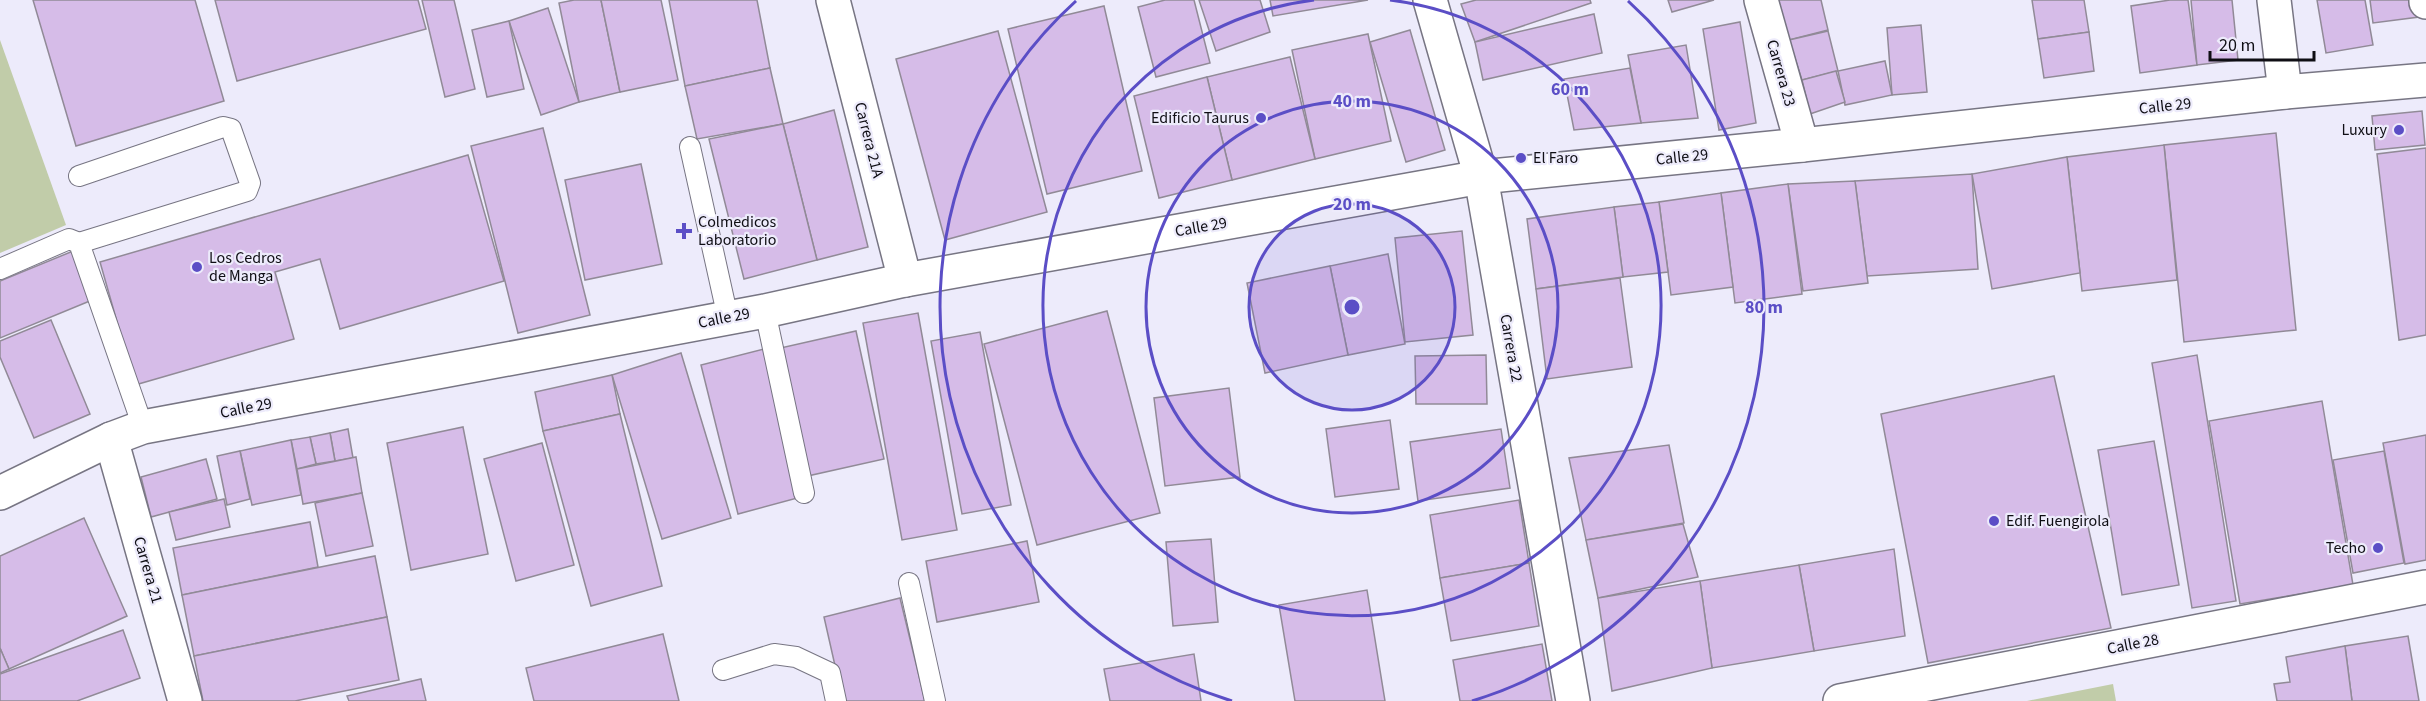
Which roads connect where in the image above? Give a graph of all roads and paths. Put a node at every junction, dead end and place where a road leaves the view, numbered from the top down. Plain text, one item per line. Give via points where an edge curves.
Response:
1 (833, 0) edge
2 (1430, 0) edge
3 (1761, 0) edge
4 (2274, 0) edge
5 (2426, 80) edge
6 (2285, 92) junction
7 (1802, 145) junction
8 (690, 147) dead end
9 (79, 177) dead end
10 (1481, 177) junction
11 (78, 243) junction
12 (0, 269) edge
13 (905, 280) junction
14 (765, 311) junction
15 (728, 318) junction
16 (143, 427) junction
17 (111, 439) junction
18 (0, 493) edge
19 (804, 493) dead end
20 (909, 583) dead end
21 (2426, 587) edge
22 (723, 670) dead end
23 (1893, 696) edge
24 (185, 701) edge
25 (837, 701) edge
26 (935, 701) edge
27 (1573, 701) edge
28 (1840, 701) edge

1 - 13 main road, Carrera 21A
2 - 10 main road, Carrera 22
3 - 7 main road, Carrera 23
4 - 6 main road
5 - 6 main road, Calle 29
6 - 7 main road, Calle 29
7 - 10 main road, Calle 29
8 - 15 lane
9 - 11 lane via 223,127 231,129 250,183 247,191
10 - 13 main road, Calle 29
10 - 27 main road, Carrera 22
11 - 12 lane via 69,239
11 - 16 lane
13 - 14 main road, Calle 29
14 - 15 main road, Calle 29
14 - 19 lane
15 - 16 main road, Calle 29
16 - 17 main road, Calle 29
17 - 18 main road, Calle 29
17 - 24 main road, Carrera 21
20 - 26 lane
21 - 23 main road, Calle 28
22 - 25 lane via 774,654 796,657 830,673
23 - 28 main road, Calle 28

